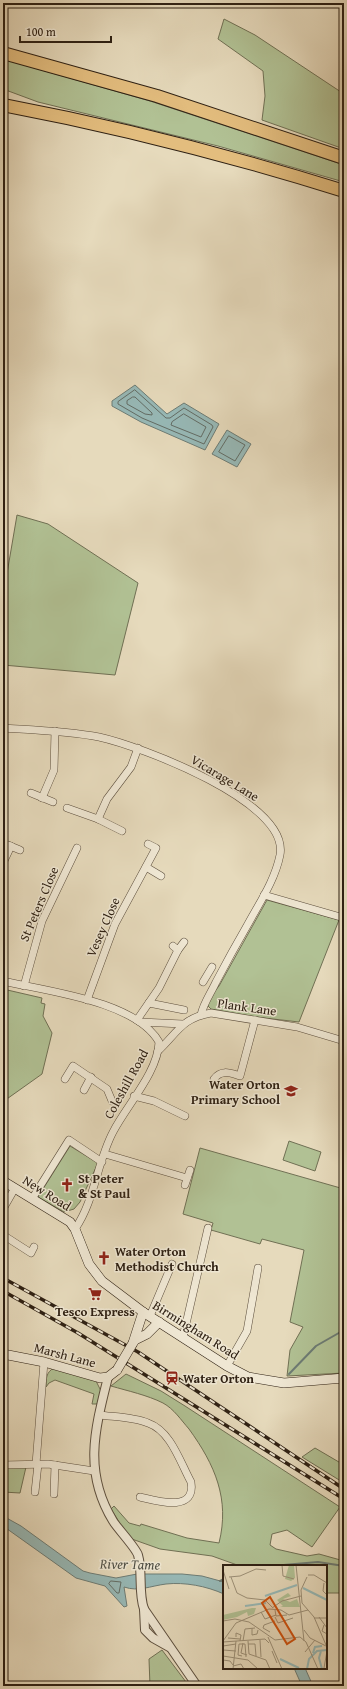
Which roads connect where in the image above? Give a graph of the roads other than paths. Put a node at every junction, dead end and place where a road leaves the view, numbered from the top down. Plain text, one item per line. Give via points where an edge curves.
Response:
1 (3, 53) edge
2 (3, 97) edge
3 (3, 105) edge
4 (73, 119) junction
5 (344, 158) edge
6 (344, 191) edge
7 (3, 728) edge
8 (55, 731) junction
9 (138, 748) junction
10 (31, 793) dead end
11 (42, 798) junction
12 (53, 802) dead end
13 (67, 808) dead end
14 (98, 819) junction
15 (122, 831) dead end
16 (3, 843) edge
17 (148, 844) dead end
18 (11, 846) junction
19 (77, 848) dead end
20 (20, 850) dead end
21 (3, 863) edge
22 (146, 868) junction
23 (161, 876) dead end
24 (264, 895) junction
25 (344, 918) edge
26 (184, 942) dead end
27 (212, 967) dead end
28 (208, 975) junction
29 (218, 980) junction
30 (3, 981) edge
31 (203, 982) dead end
32 (24, 986) junction
33 (87, 1000) junction
34 (149, 1003) junction
35 (184, 1010) dead end
36 (201, 1015) junction
37 (255, 1020) junction
38 (139, 1021) junction
39 (183, 1024) junction
40 (344, 1041) edge
41 (158, 1051) junction
42 (91, 1077) junction
43 (65, 1079) dead end
44 (214, 1079) dead end
45 (84, 1090) dead end
46 (134, 1096) junction
47 (112, 1101) tunnel mouth
48 (185, 1116) dead end
49 (105, 1154) junction
50 (102, 1162) junction
51 (190, 1170) dead end
52 (187, 1178) junction
53 (3, 1181) edge
54 (184, 1185) dead end
55 (15, 1188) junction
56 (32, 1199) junction
57 (3, 1209) edge
58 (208, 1228) dead end
59 (75, 1229) junction
60 (3, 1235) edge
61 (34, 1247) dead end
62 (172, 1264) dead end
63 (258, 1268) dead end
64 (147, 1314) junction
65 (159, 1322) junction
66 (183, 1337) junction
67 (134, 1342) junction
68 (3, 1354) edge
69 (44, 1362) junction
70 (227, 1366) junction
71 (108, 1377) junction
72 (344, 1378) edge
73 (99, 1415) junction
74 (37, 1464) junction
75 (3, 1465) edge
76 (55, 1465) junction
77 (94, 1471) junction
78 (35, 1492) dead end
79 (54, 1494) dead end
80 (140, 1497) dead end
81 (197, 1686) edge

1 - 5 highway via 157,96
2 - 4 highway
3 - 4 highway
4 - 6 highway via 155,137
7 - 8 street, Vicarage Lane
8 - 9 street, Vicarage Lane via 100,737
8 - 11 street via 54,770
9 - 14 street via 131,767 107,798
9 - 24 street, Vicarage Lane via 197,773 235,795 260,814 280,844 278,860
10 - 11 street
11 - 12 street
13 - 14 street
14 - 15 street
16 - 18 street
17 - 22 street, Vesey Close via 156,848
18 - 20 street
18 - 21 street
19 - 32 street, St Peters Close via 77,857 42,921
22 - 23 street
22 - 33 street, Vesey Close via 115,924
24 - 25 street
24 - 29 street, Vicarage Lane
26 - 34 street via 175,948 159,988
27 - 28 street
28 - 29 street
28 - 31 street
29 - 36 street, Vicarage Lane
30 - 32 street, Coleshill Road
32 - 33 street, Coleshill Road
33 - 38 street, Coleshill Road via 121,1011
34 - 35 street
34 - 38 street
36 - 37 street, Plank Lane
36 - 39 street, Plank Lane
37 - 40 street, Plank Lane via 298,1027
37 - 44 street via 240,1076 223,1072 217,1074
38 - 39 street
38 - 41 street, Coleshill Road via 159,1042
39 - 41 street, Plank Lane
41 - 46 street, Coleshill Road via 155,1062
42 - 43 street via 73,1066
42 - 45 street
42 - 47 street via 107,1089
46 - 48 street via 154,1101
46 - 49 street, Coleshill Road via 123,1108
49 - 50 street, Coleshill Road
49 - 52 street
50 - 56 street via 69,1140
50 - 59 street, Coleshill Road
51 - 52 street
52 - 54 street
53 - 55 main road, New Road
55 - 56 main road, New Road
55 - 57 street
56 - 59 main road, New Road via 65,1219
58 - 66 street
59 - 64 main road, Birmingham Road via 85,1257 96,1275
60 - 61 street via 31,1252
62 - 64 street
63 - 70 street via 247,1331
64 - 65 main road, Birmingham Road
64 - 67 main road
65 - 66 main road, Birmingham Road
65 - 67 main road
66 - 70 main road, Birmingham Road
67 - 71 main road, Marsh Lane, bridge via 117,1370
68 - 69 main road, Marsh Lane
69 - 71 main road, Marsh Lane via 95,1377
69 - 74 street
70 - 72 main road, Birmingham Road via 248,1377 284,1383
71 - 73 street
73 - 77 street via 94,1448
73 - 80 street via 144,1421 157,1428 169,1439 191,1482 188,1497 178,1503
74 - 75 street
74 - 76 street
74 - 78 street
76 - 77 street
76 - 79 street
77 - 81 street via 97,1487 112,1521 136,1552 143,1605

